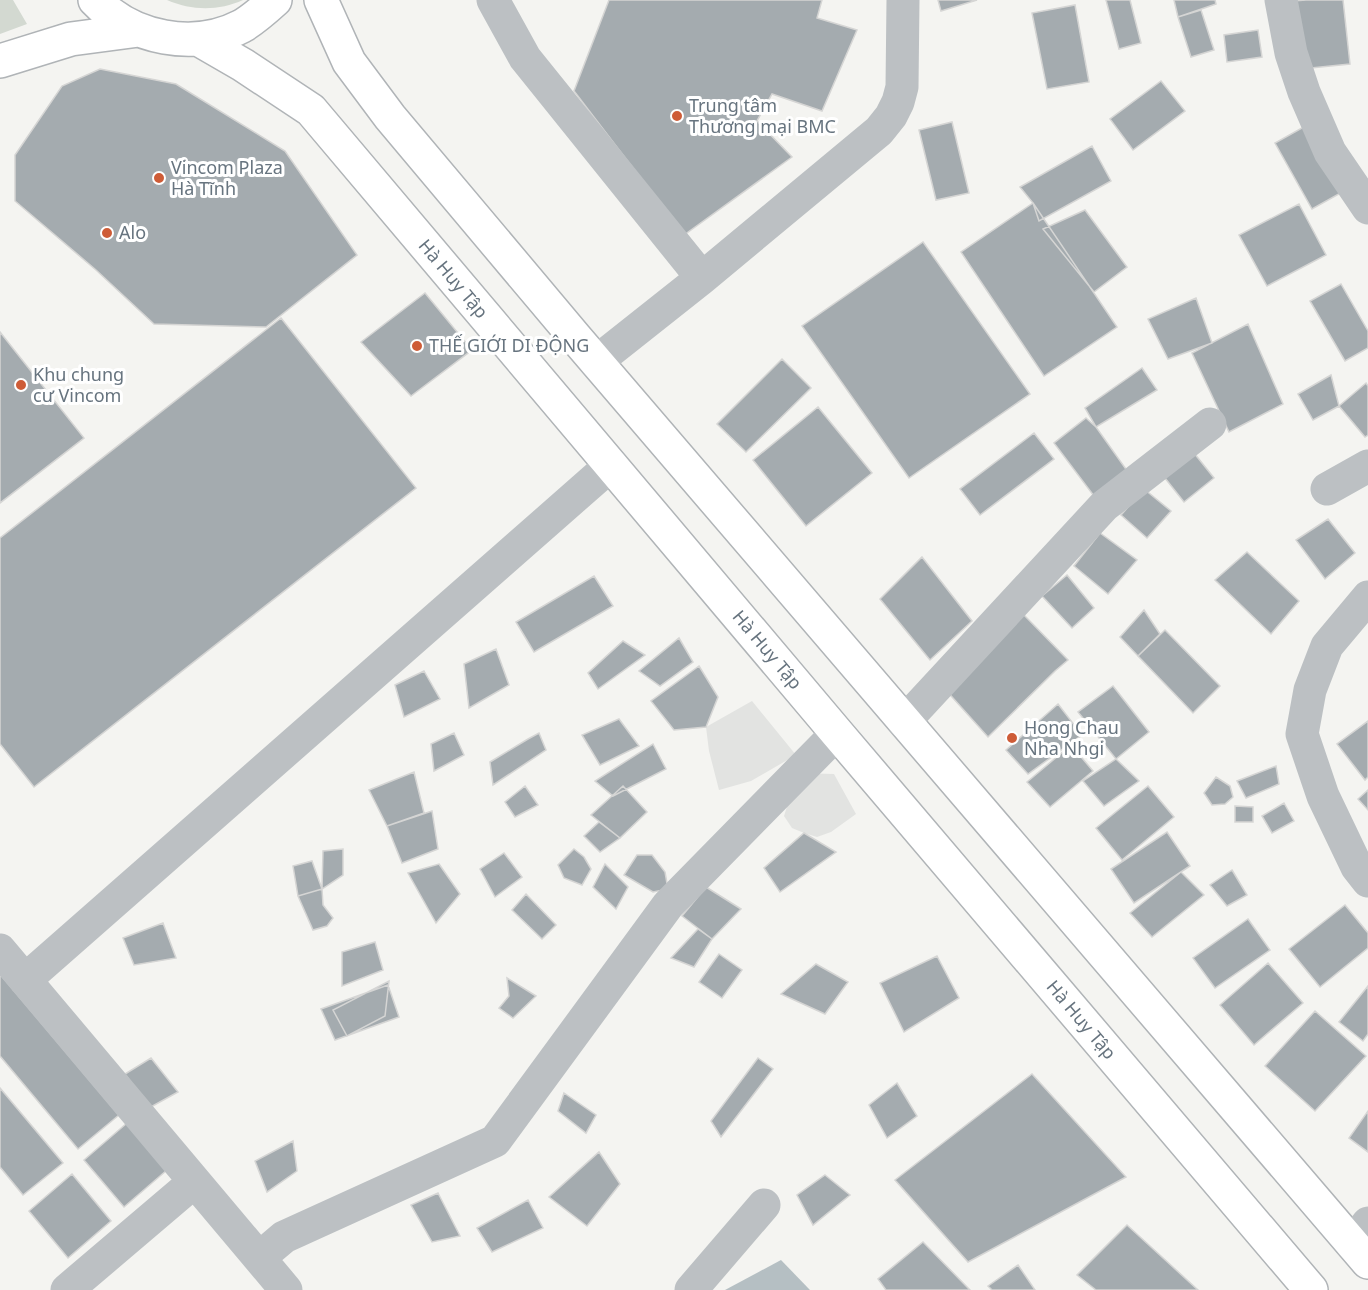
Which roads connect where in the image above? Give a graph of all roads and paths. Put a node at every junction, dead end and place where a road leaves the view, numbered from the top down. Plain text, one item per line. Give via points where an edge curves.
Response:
1 (95, 0) edge
2 (275, 0) edge
3 (321, 0) edge
4 (493, 0) edge
5 (903, 0) edge
6 (1281, 0) edge
7 (139, 30) junction
8 (198, 39) junction
9 (0, 61) edge
10 (1368, 208) edge
11 (702, 278) junction
12 (596, 362) junction
13 (1210, 424) dead end
14 (611, 465) junction
15 (1368, 466) edge
16 (1327, 489) dead end
17 (1368, 597) edge
18 (904, 722) junction
19 (837, 733) junction
20 (1368, 881) edge
21 (0, 950) edge
22 (25, 980) junction
23 (194, 1182) junction
24 (764, 1206) dead end
25 (1363, 1243) edge
26 (259, 1258) junction
27 (67, 1290) edge
28 (286, 1290) edge
29 (691, 1290) edge
30 (1311, 1290) edge

1 - 7 main road via 120,21
2 - 8 main road via 240,26
3 - 12 main road via 349,62 390,117
4 - 11 street via 525,58
5 - 11 street via 902,87 891,116 879,131
6 - 10 street via 1291,53 1304,92 1330,152
7 - 8 main road via 158,36
7 - 9 main road via 71,39
8 - 14 main road, Hà Huy Tập via 311,110
11 - 12 street
12 - 18 main road
13 - 18 street via 1104,506
14 - 19 main road, Hà Huy Tập
14 - 22 street
15 - 16 street
17 - 20 street via 1327,646 1310,690 1302,734 1323,796 1357,867
18 - 25 main road
19 - 26 street via 668,905 495,1141 284,1237
19 - 30 main road, Hà Huy Tập
21 - 22 street
22 - 23 street
23 - 26 street
23 - 27 street
24 - 29 street
26 - 28 street

